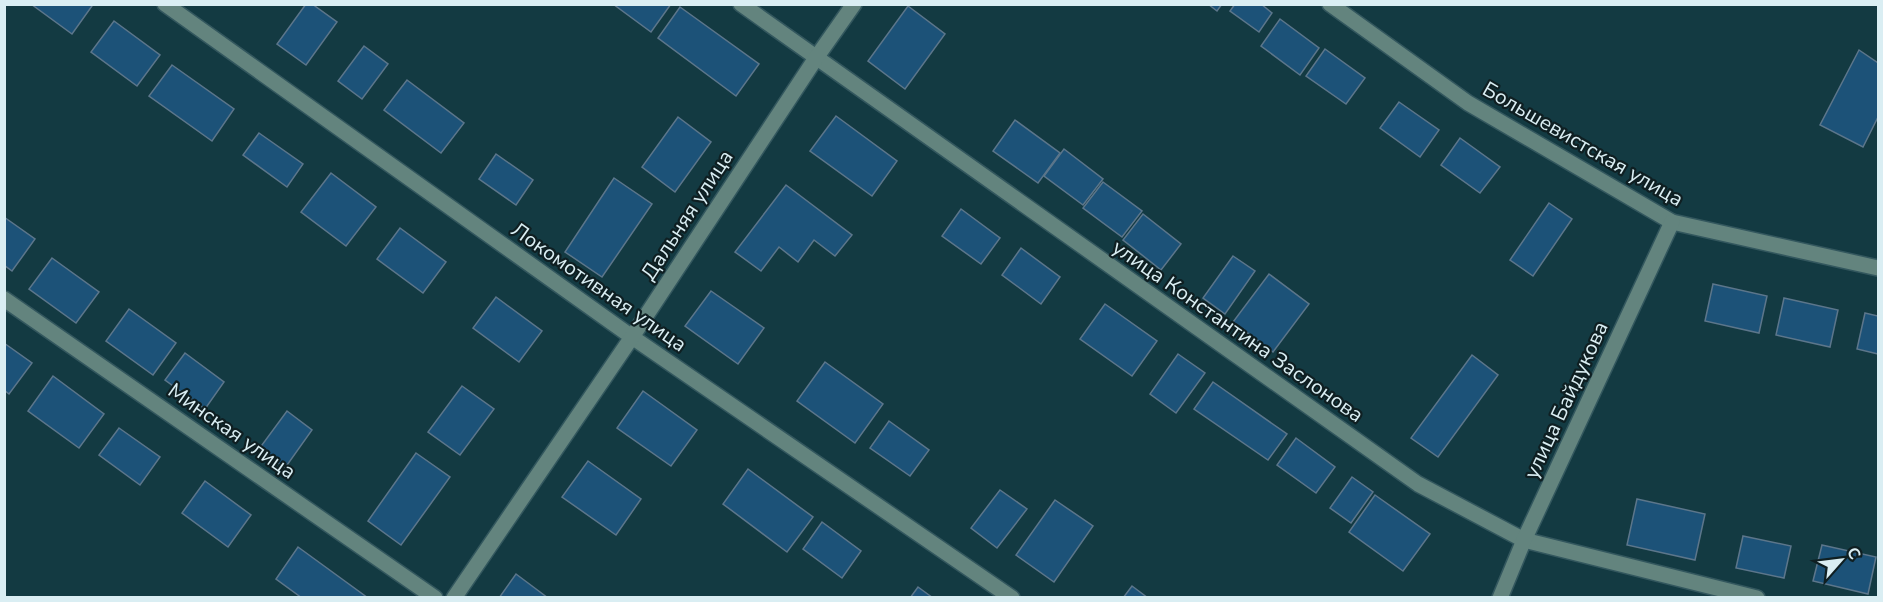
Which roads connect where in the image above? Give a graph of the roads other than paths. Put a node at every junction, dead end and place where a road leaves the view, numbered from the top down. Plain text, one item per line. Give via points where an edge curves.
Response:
1 (165, 4) edge
2 (741, 4) edge
3 (854, 4) edge
4 (1330, 4) edge
5 (816, 58) junction
6 (1672, 222) junction
7 (1878, 268) edge
8 (4, 299) edge
9 (632, 337) junction
10 (1524, 540) junction
11 (435, 597) edge
12 (454, 597) edge
13 (1012, 597) edge
14 (1500, 597) edge
15 (1757, 597) edge

1 - 9 street, Локомотивная улица
2 - 5 street, улица Константина Заслонова
3 - 5 street, Дальняя улица
4 - 6 street, Большевистская улица via 1468,103
5 - 9 street, Дальняя улица
5 - 10 street, улица Константина Заслонова via 1418,484
6 - 7 street, Большевистская улица
6 - 10 street, улица Байдукова
8 - 11 street, Минская улица
9 - 12 street, Дальняя улица
9 - 13 street, Локомотивная улица
10 - 14 street, улица Байдукова
10 - 15 street, улица Константина Заслонова

